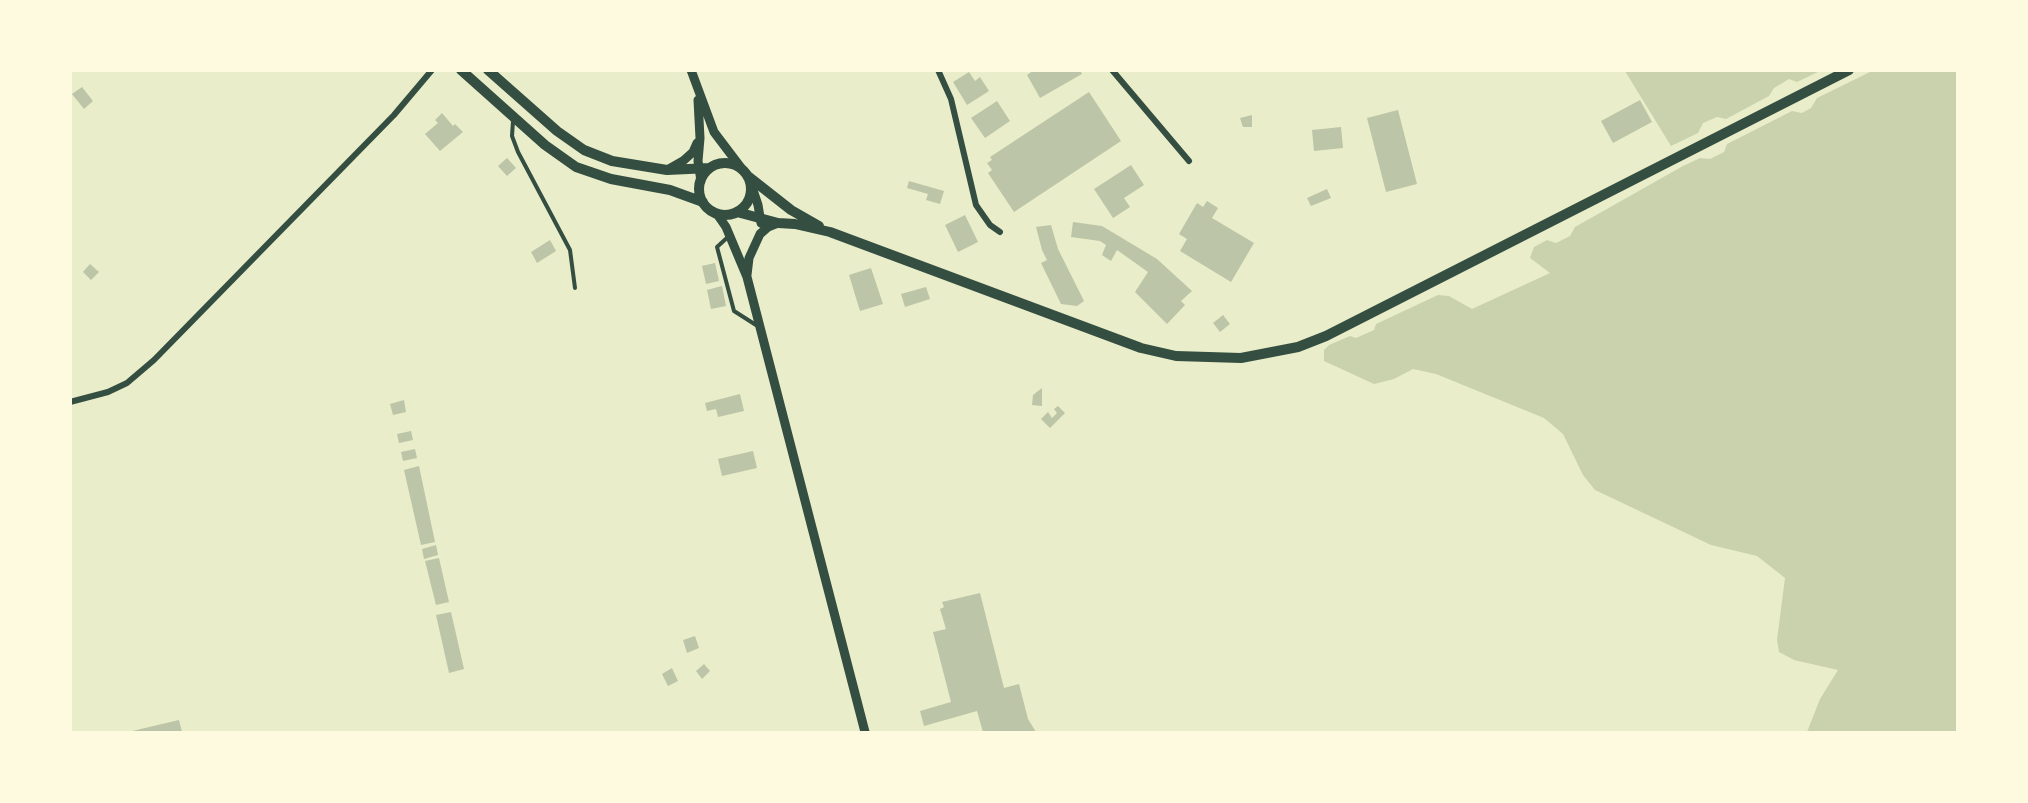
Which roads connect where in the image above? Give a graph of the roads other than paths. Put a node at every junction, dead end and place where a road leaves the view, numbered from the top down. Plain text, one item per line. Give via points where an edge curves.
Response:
1 (432, 70) edge
2 (461, 70) edge
3 (488, 70) edge
4 (691, 70) edge
5 (938, 70) edge
6 (1112, 70) edge
7 (1849, 70) edge
8 (697, 91) junction
9 (514, 117) junction
10 (700, 138) junction
11 (1189, 161) dead end
12 (704, 169) junction
13 (667, 171) junction
14 (748, 178) junction
15 (703, 202) junction
16 (737, 213) junction
17 (717, 214) junction
18 (760, 217) junction
19 (778, 223) junction
20 (830, 232) junction
21 (1000, 232) dead end
22 (760, 234) junction
23 (729, 235) junction
24 (747, 277) junction
25 (575, 288) dead end
26 (760, 327) junction
27 (70, 402) edge
28 (864, 732) edge

1 - 27 street via 394,115 154,360 126,383
2 - 9 main road
3 - 13 main road via 584,150 612,161
4 - 8 street
5 - 21 street via 951,99 976,205
6 - 11 street
7 - 20 main road via 1326,336 1298,347 1241,358 1176,356 1141,348
8 - 10 street
8 - 14 street via 714,132
9 - 15 main road via 561,158 576,166 610,179 670,190
9 - 25 lane via 512,136 570,250
10 - 12 street
10 - 13 street via 693,152
12 - 13 main road
12 - 14 main road via 726,163
12 - 15 main road via 699,192
14 - 16 main road via 750,198
14 - 18 street
14 - 20 main road via 791,210
15 - 17 main road
16 - 17 main road
16 - 18 main road
17 - 23 street
18 - 19 main road
18 - 22 street
19 - 20 main road
19 - 22 street
22 - 24 street via 749,258
23 - 24 street
23 - 26 lane via 717,247 734,311
24 - 26 street
26 - 28 street

